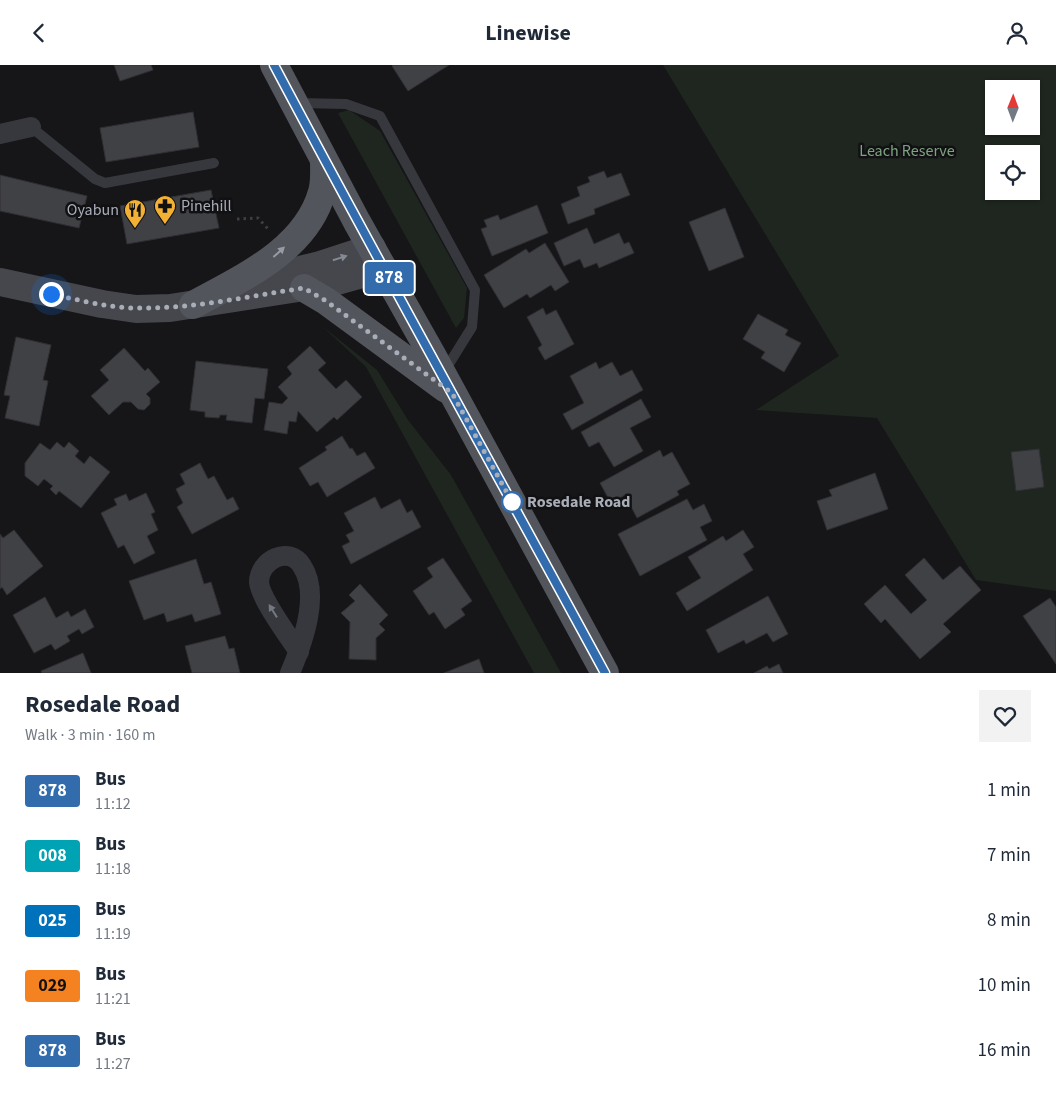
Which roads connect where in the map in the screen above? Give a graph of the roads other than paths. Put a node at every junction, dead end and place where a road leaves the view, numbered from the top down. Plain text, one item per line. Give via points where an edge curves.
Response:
1 (274, 65) edge
2 (294, 103) junction
3 (31, 127) joint
4 (0, 134) edge
5 (324, 161) junction
6 (214, 163) dead end
7 (377, 258) junction
8 (0, 282) edge
9 (304, 288) junction
10 (193, 305) junction
11 (447, 384) junction
12 (299, 652) dead end
13 (290, 673) edge
14 (605, 673) edge

1 - 2 main road
2 - 5 main road
2 - 11 lane via 346,104 380,116 476,290 472,327
3 - 4 street
3 - 6 lane via 95,179 105,183
5 - 7 main road
10 -> 5 main road via 252,272 298,235 314,214 323,190
7 - 9 main road via 330,283
10 -> 7 main road via 249,283 320,265
7 - 11 main road
8 - 10 main road via 102,305 136,309
9 - 10 main road
9 - 11 main road
11 - 14 main road
12 - 13 street

